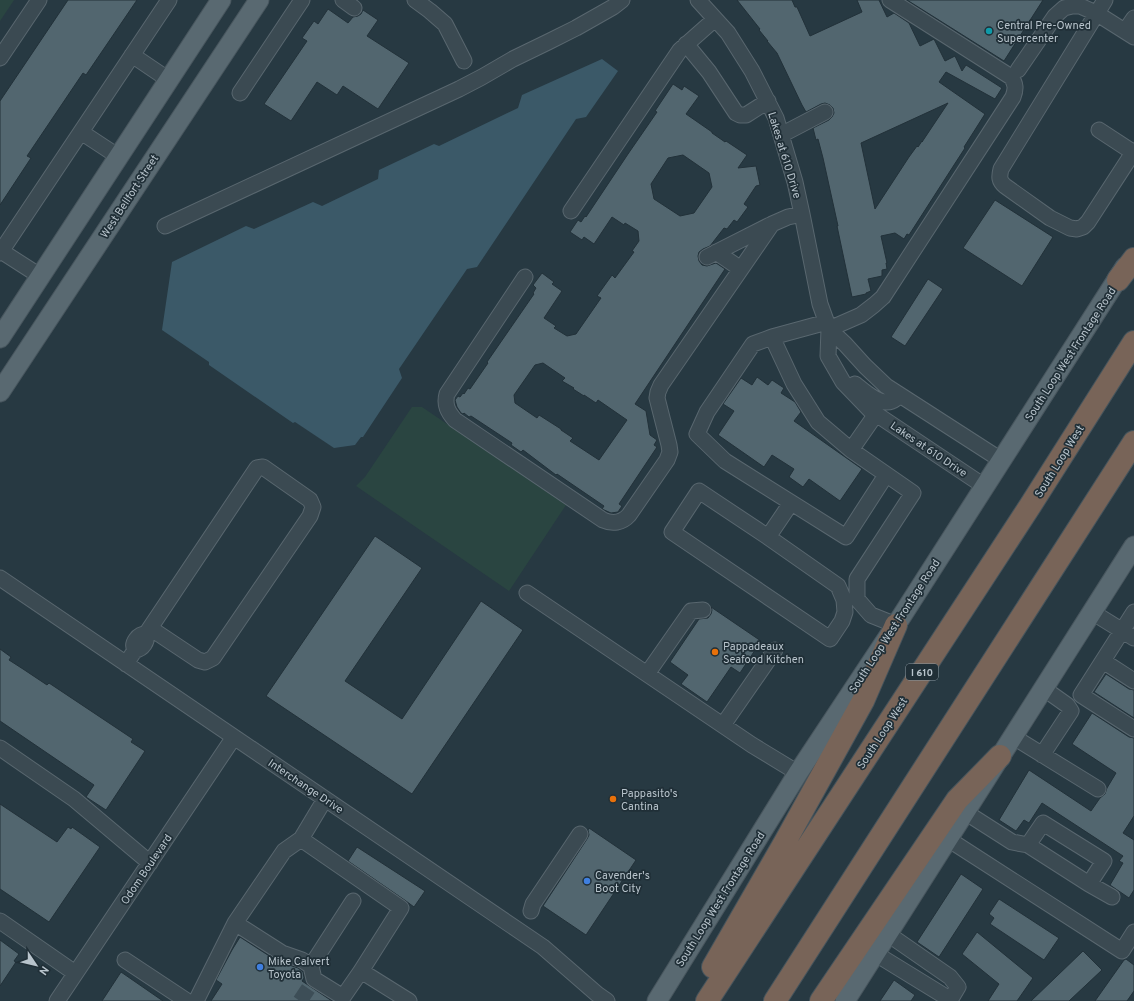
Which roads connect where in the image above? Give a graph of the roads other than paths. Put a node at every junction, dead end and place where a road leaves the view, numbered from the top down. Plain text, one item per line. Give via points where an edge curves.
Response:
1 (39, 0) edge
2 (169, 0) edge
3 (221, 0) edge
4 (259, 0) edge
5 (302, 0) edge
6 (415, 0) edge
7 (622, 0) edge
8 (698, 0) edge
9 (890, 0) edge
10 (1105, 0) edge
11 (1096, 13) junction
12 (1134, 18) edge
13 (715, 19) junction
14 (205, 25) junction
15 (1130, 34) edge
16 (230, 42) junction
17 (686, 44) junction
18 (132, 55) junction
19 (0, 58) edge
20 (464, 61) dead end
21 (1018, 70) dead end
22 (169, 80) junction
23 (240, 94) dead end
24 (768, 102) junction
25 (825, 112) dead end
26 (1099, 130) dead end
27 (81, 132) junction
28 (781, 134) junction
29 (1134, 152) edge
30 (119, 157) junction
31 (105, 178) junction
32 (130, 195) junction
33 (571, 211) dead end
34 (802, 214) junction
35 (772, 224) junction
36 (165, 226) dead end
37 (1, 252) edge
38 (1134, 252) edge
39 (1134, 259) edge
40 (741, 269) junction
41 (40, 276) junction
42 (525, 278) dead end
43 (1118, 280) junction
44 (828, 326) junction
45 (2, 328) edge
46 (772, 337) junction
47 (1134, 342) edge
48 (32, 343) junction
49 (828, 356) junction
50 (0, 392) edge
51 (900, 395) junction
52 (876, 414) junction
53 (1134, 442) edge
54 (851, 450) junction
55 (1001, 460) junction
56 (886, 475) junction
57 (984, 486) junction
58 (791, 503) junction
59 (768, 537) junction
60 (1134, 546) edge
61 (0, 578) edge
62 (527, 593) dead end
63 (703, 610) dead end
64 (1092, 612) junction
65 (1134, 612) edge
66 (896, 625) junction
67 (148, 631) junction
68 (1128, 634) edge
69 (775, 650) dead end
70 (1102, 661) junction
71 (126, 664) junction
72 (647, 674) junction
73 (1134, 680) edge
74 (1043, 688) junction
75 (723, 725) junction
76 (1134, 729) edge
77 (1012, 736) junction
78 (234, 737) junction
79 (0, 748) edge
80 (1042, 755) junction
81 (1000, 756) junction
82 (798, 774) junction
83 (1098, 789) dead end
84 (325, 799) junction
85 (965, 812) junction
86 (580, 834) dead end
87 (301, 839) junction
88 (948, 839) junction
89 (1028, 845) junction
90 (150, 863) junction
91 (1089, 884) junction
92 (1112, 897) dead end
93 (353, 901) dead end
94 (531, 911) dead end
95 (0, 921) edge
96 (235, 923) junction
97 (1134, 932) edge
98 (888, 934) junction
99 (876, 954) junction
100 (124, 960) dead end
101 (361, 971) junction
102 (76, 973) junction
103 (312, 977) junction
104 (57, 1001) edge
105 (187, 1001) edge
106 (196, 1001) edge
107 (409, 1001) edge
108 (608, 1001) edge
109 (656, 1001) edge
110 (698, 1001) edge
111 (707, 1001) edge
112 (775, 1001) edge
113 (821, 1001) edge
114 (845, 1001) edge

1 - 19 street
2 - 18 street
3 - 14 main road
4 - 16 main road, West Bellfort Street
5 - 23 street
6 - 20 street via 445,24
7 - 36 street via 576,28 459,89
8 - 13 street, Lakes at 610 Drive
9 - 44 street via 1011,77 1016,89 883,296 861,314
10 - 11 street
11 - 15 street
11 - 21 street via 1080,6 1064,8 1055,16
11 - 29 street via 999,177 1005,186 1050,218 1070,228 1083,227
12 - 15 street
13 - 17 street
13 - 24 street, Lakes at 610 Drive via 752,71
14 - 16 main road
14 - 22 main road
16 - 32 main road, West Bellfort Street
17 - 24 street via 709,72 736,113 746,115
17 - 33 street
18 - 22 street
18 - 27 street
22 - 30 main road
24 - 28 street, Lakes at 610 Drive
25 - 28 street
26 - 29 street
27 - 30 street
27 - 37 street
28 - 34 street, Lakes at 610 Drive
30 - 31 main road
31 - 32 main road
31 - 41 main road
32 - 48 main road, West Bellfort Street
34 - 35 street
34 - 44 street, Lakes at 610 Drive via 820,304
35 - 40 street
35 - 40 street via 712,254
37 - 41 street
38 - 43 main road, South Loop West Frontage Road
39 - 43 highway
40 - 42 street via 661,385 657,398 670,452 629,515 615,523 603,520 455,420 448,412 445,400 447,394
41 - 45 main road
43 - 55 main road, South Loop West Frontage Road
44 - 46 street
44 - 49 street, Lakes at 610 Drive
44 - 51 street, Lakes at 610 Drive via 881,381
45 - 48 main road
46 - 54 street via 794,384 818,422
46 - 58 street via 753,344 707,412 697,434 725,461
47 - 111 highway, South Loop West / I 610
48 - 50 main road, West Bellfort Street
49 - 51 street via 849,379 873,398 884,402 892,401
49 - 52 street, Lakes at 610 Drive via 843,382
51 - 55 street, Lakes at 610 Drive
52 - 54 street
52 - 57 street, Lakes at 610 Drive
53 - 112 highway
54 - 56 street
55 - 57 main road, South Loop West Frontage Road
56 - 58 street via 846,537
56 - 66 street via 913,494 858,579 857,599 871,615
57 - 66 main road, South Loop West Frontage Road
58 - 59 street
59 - 59 street via 838,586 844,600 845,612 830,639 672,532 699,491
60 - 64 main road
61 - 71 street, Interchange Drive
62 - 72 street
63 - 72 street via 691,611
64 - 68 street
64 - 74 main road
65 - 68 street
66 - 82 main road, South Loop West Frontage Road
66 - 110 highway via 863,701 701,988
67 - 67 street via 257,468 263,467 310,500 313,507 310,516 213,658 205,662 198,660
67 - 71 street via 147,640 139,650 135,650
68 - 70 street
69 - 75 street
70 - 73 street
70 - 76 street via 1081,695
71 - 78 street, Interchange Drive
72 - 75 street
74 - 77 main road
74 - 80 street via 1067,705 1071,711
75 - 82 street
77 - 80 street
77 - 81 main road
78 - 84 street, Interchange Drive
78 - 90 street, Odom Boulevard
79 - 90 street via 74,799
80 - 83 street
81 - 85 main road
81 - 113 highway via 958,800
82 - 109 main road, South Loop West Frontage Road
84 - 87 street
84 - 108 street, Interchange Drive via 543,947
85 - 88 main road
85 - 89 street via 1012,842
86 - 94 street via 533,904
87 - 96 street via 284,852
87 - 101 street via 401,908
88 - 97 street via 1122,951
88 - 98 main road
89 - 91 street
89 - 91 street via 1043,823 1104,861
90 - 102 street, Odom Boulevard
91 - 92 street
93 - 103 street
95 - 102 street
96 - 103 street via 282,953 302,960
96 - 106 street
98 - 99 main road
98 - 99 street via 950,977 958,987 952,997 946,997
99 - 114 main road
100 - 105 street
101 - 103 street via 343,997
101 - 107 street
102 - 104 street, Odom Boulevard

